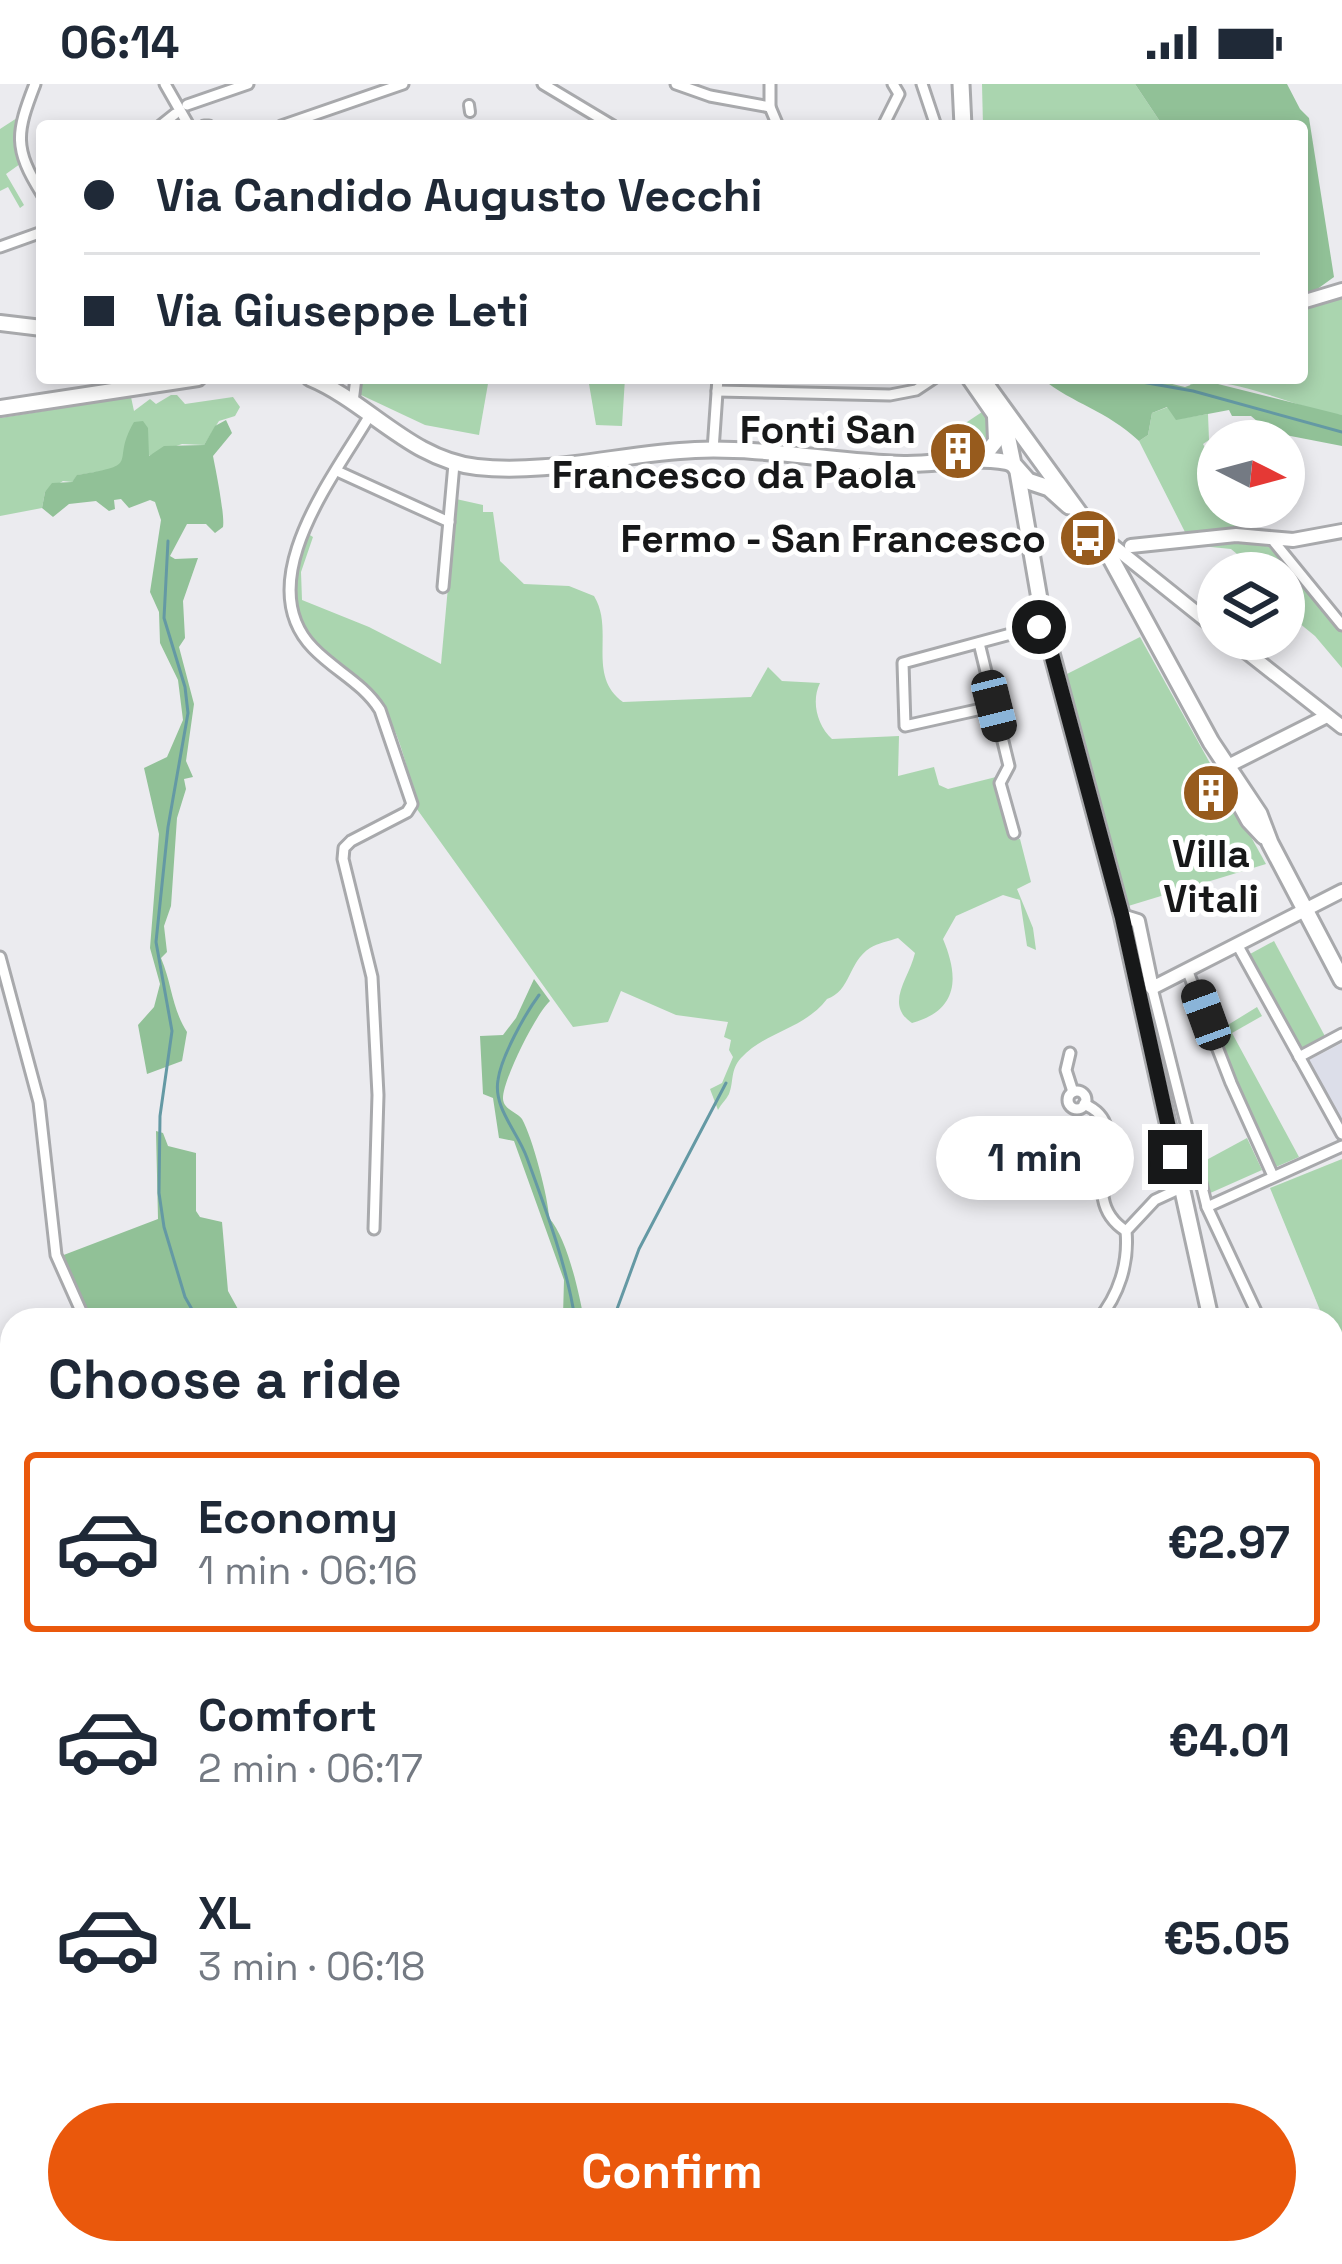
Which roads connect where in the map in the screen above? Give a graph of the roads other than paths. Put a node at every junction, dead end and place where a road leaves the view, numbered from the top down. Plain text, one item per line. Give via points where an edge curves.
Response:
1 (35, 84) edge
2 (165, 84) edge
3 (246, 84) edge
4 (403, 84) edge
5 (543, 84) edge
6 (676, 84) edge
7 (770, 84) edge
8 (893, 84) edge
9 (922, 84) edge
10 (770, 107) junction
11 (180, 110) junction
12 (168, 120) edge
13 (186, 120) edge
14 (300, 120) edge
15 (603, 120) edge
16 (775, 120) edge
17 (887, 120) edge
18 (934, 120) edge
19 (36, 185) edge
20 (36, 234) edge
21 (0, 247) edge
22 (1342, 290) edge
23 (1308, 300) edge
24 (0, 323) edge
25 (36, 327) edge
26 (158, 384) edge
27 (321, 384) edge
28 (355, 384) edge
29 (718, 384) edge
30 (866, 384) edge
31 (921, 384) edge
32 (974, 384) edge
33 (986, 384) edge
34 (717, 392) junction
35 (860, 394) junction
36 (353, 402) junction
37 (0, 408) edge
38 (994, 411) junction
39 (370, 415) junction
40 (1031, 443) junction
41 (713, 450) junction
42 (976, 459) junction
43 (1014, 460) junction
44 (454, 464) junction
45 (1048, 466) junction
46 (337, 472) junction
47 (1051, 490) junction
48 (1024, 508) junction
49 (449, 522) junction
50 (1342, 531) edge
51 (1271, 538) junction
52 (1123, 557) junction
53 (443, 586) dead end
54 (1197, 614) edge
55 (1342, 625) edge
56 (1044, 626) junction
57 (979, 643) junction
58 (1256, 660) edge
59 (994, 706) junction
60 (1327, 716) junction
61 (1342, 727) edge
62 (1226, 767) junction
63 (1014, 833) dead end
64 (1342, 890) edge
65 (1305, 910) junction
66 (1122, 916) junction
67 (1238, 946) junction
68 (0, 957) edge
69 (1188, 972) junction
70 (1342, 980) edge
71 (1152, 988) junction
72 (1342, 1034) edge
73 (1070, 1053) dead end
74 (1299, 1057) junction
75 (1342, 1134) edge
76 (1342, 1146) edge
77 (1273, 1176) junction
78 (1181, 1188) junction
79 (1207, 1207) junction
80 (374, 1228) dead end
81 (1126, 1231) junction
82 (80, 1308) edge
83 (1107, 1308) edge
84 (1208, 1308) edge
85 (1254, 1308) edge

1 - 19 street via 17,138
2 - 11 street
3 - 11 street
4 - 14 street
5 - 15 street
6 - 10 street
7 - 10 street
8 - 17 street via 898,94
9 - 18 street
10 - 16 street
11 - 12 street
11 - 13 street
20 - 21 street
22 - 23 street
24 - 25 main road
26 - 37 main road
27 - 36 main road
28 - 36 street
29 - 34 street
30 - 35 street
31 - 35 street via 906,394
32 - 38 main road
33 - 40 main road
34 - 35 street
34 - 41 street
36 - 39 main road
38 - 42 main road via 998,431
38 - 43 main road
39 - 44 main road
39 - 46 street
40 - 43 main road via 1020,442
40 - 45 main road
41 - 42 main road via 904,464
41 - 44 main road via 501,468
42 - 43 main road
43 - 47 main road via 1028,481
43 - 48 main road
44 - 49 street
45 - 47 main road
45 - 47 main road
46 - 49 street
46 - 80 street via 293,554 292,605 314,649 380,710 412,804 351,841 343,859 372,977
47 - 48 main road
47 - 52 street
47 - 52 main road
48 - 56 main road
49 - 53 street
50 - 51 street
51 - 52 street via 1236,535
51 - 55 street
52 - 54 street
52 - 62 main road
56 - 57 street
56 - 66 main road
57 - 59 street
57 - 59 street via 903,663 905,726
58 - 60 street
59 - 63 street via 1010,766 1000,783
60 - 61 street
60 - 62 street
62 - 65 main road
64 - 65 street
65 - 67 street
65 - 70 main road
66 - 71 street via 1138,921
66 - 78 main road
67 - 69 street
67 - 74 street
68 - 82 street via 39,1102 56,1255
69 - 71 street
69 - 77 street
71 - 79 street
72 - 74 street
73 - 81 street via 1070,1106 1092,1106 1106,1128 1102,1202
74 - 75 street
76 - 77 street
77 - 79 street
78 - 81 street via 1155,1200
78 - 84 main road
79 - 85 street
81 - 83 street via 1128,1252

